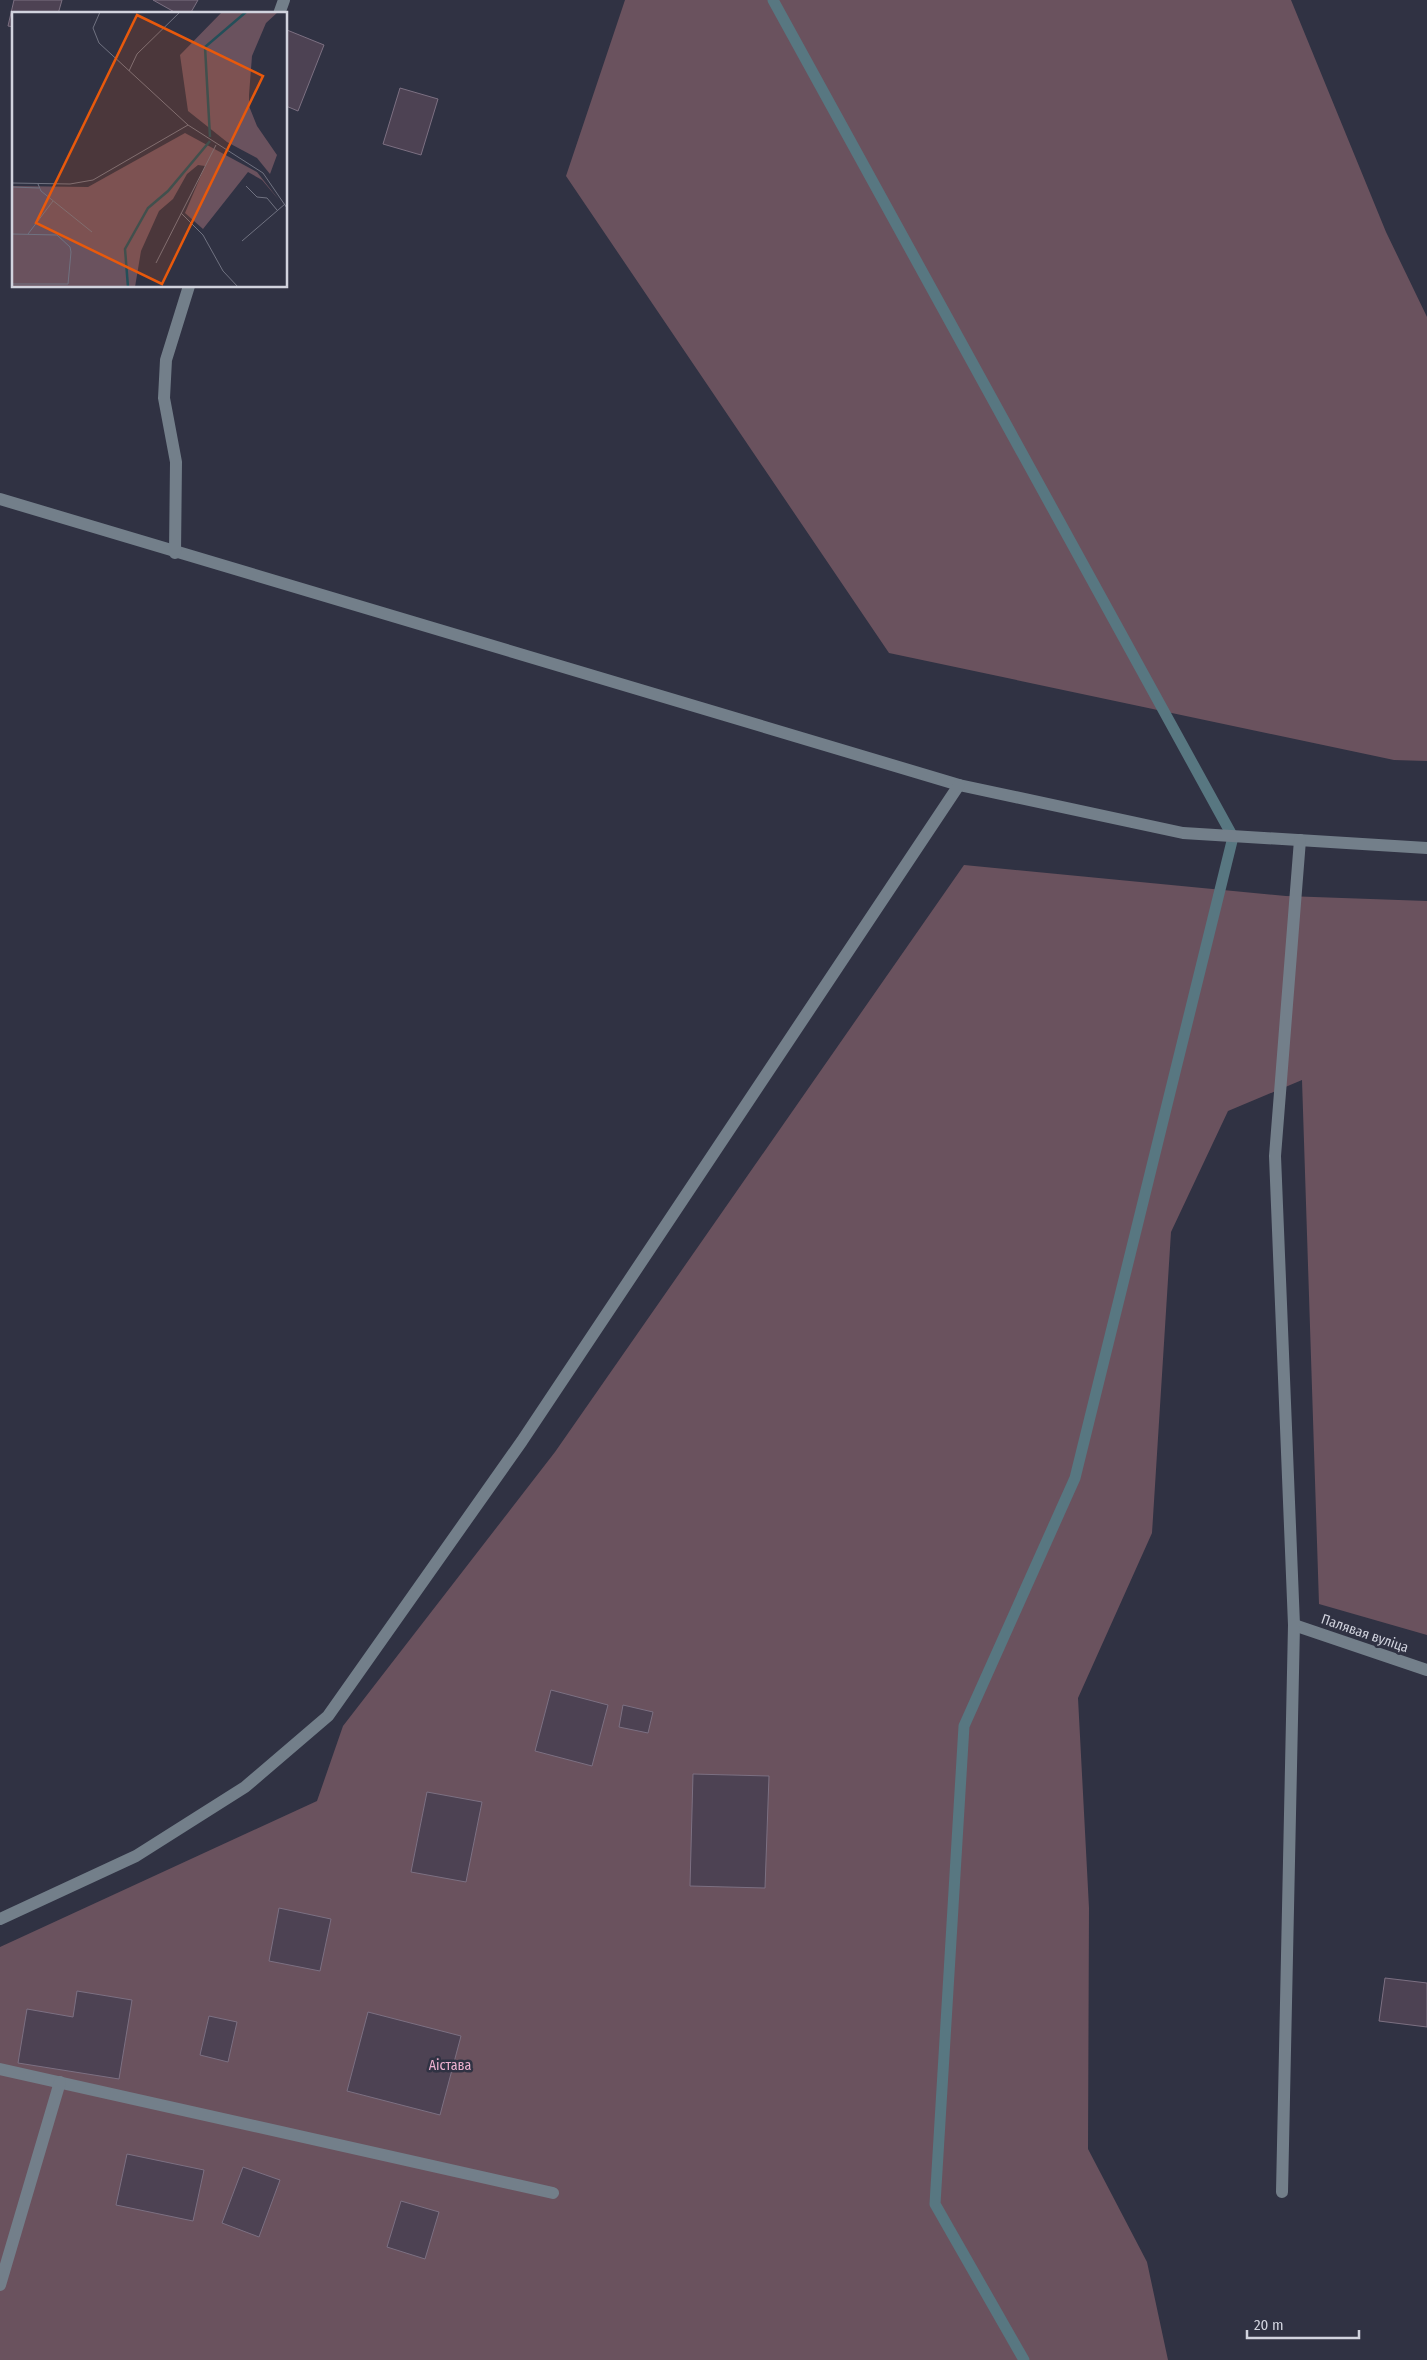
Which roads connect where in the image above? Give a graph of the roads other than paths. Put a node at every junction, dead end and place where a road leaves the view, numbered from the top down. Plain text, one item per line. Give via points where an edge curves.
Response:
1 (284, 0) edge
2 (280, 12) edge
3 (188, 288) edge
4 (0, 499) edge
5 (175, 553) junction
6 (959, 785) junction
7 (1300, 840) junction
8 (1427, 848) edge
9 (1294, 1625) junction
10 (1427, 1670) edge
11 (0, 1920) edge
12 (0, 2069) edge
13 (60, 2082) junction
14 (1282, 2192) dead end
15 (553, 2193) dead end
16 (0, 2285) edge

1 - 2 street
3 - 5 street via 166,360 164,398 176,462
4 - 5 street
5 - 6 street
6 - 7 street via 1183,833
6 - 11 street via 522,1441 328,1716 245,1788 136,1856
7 - 8 street
7 - 9 street via 1275,1156
9 - 10 street, Палявая вуліца
9 - 14 street
12 - 13 street
13 - 15 street
13 - 16 street

